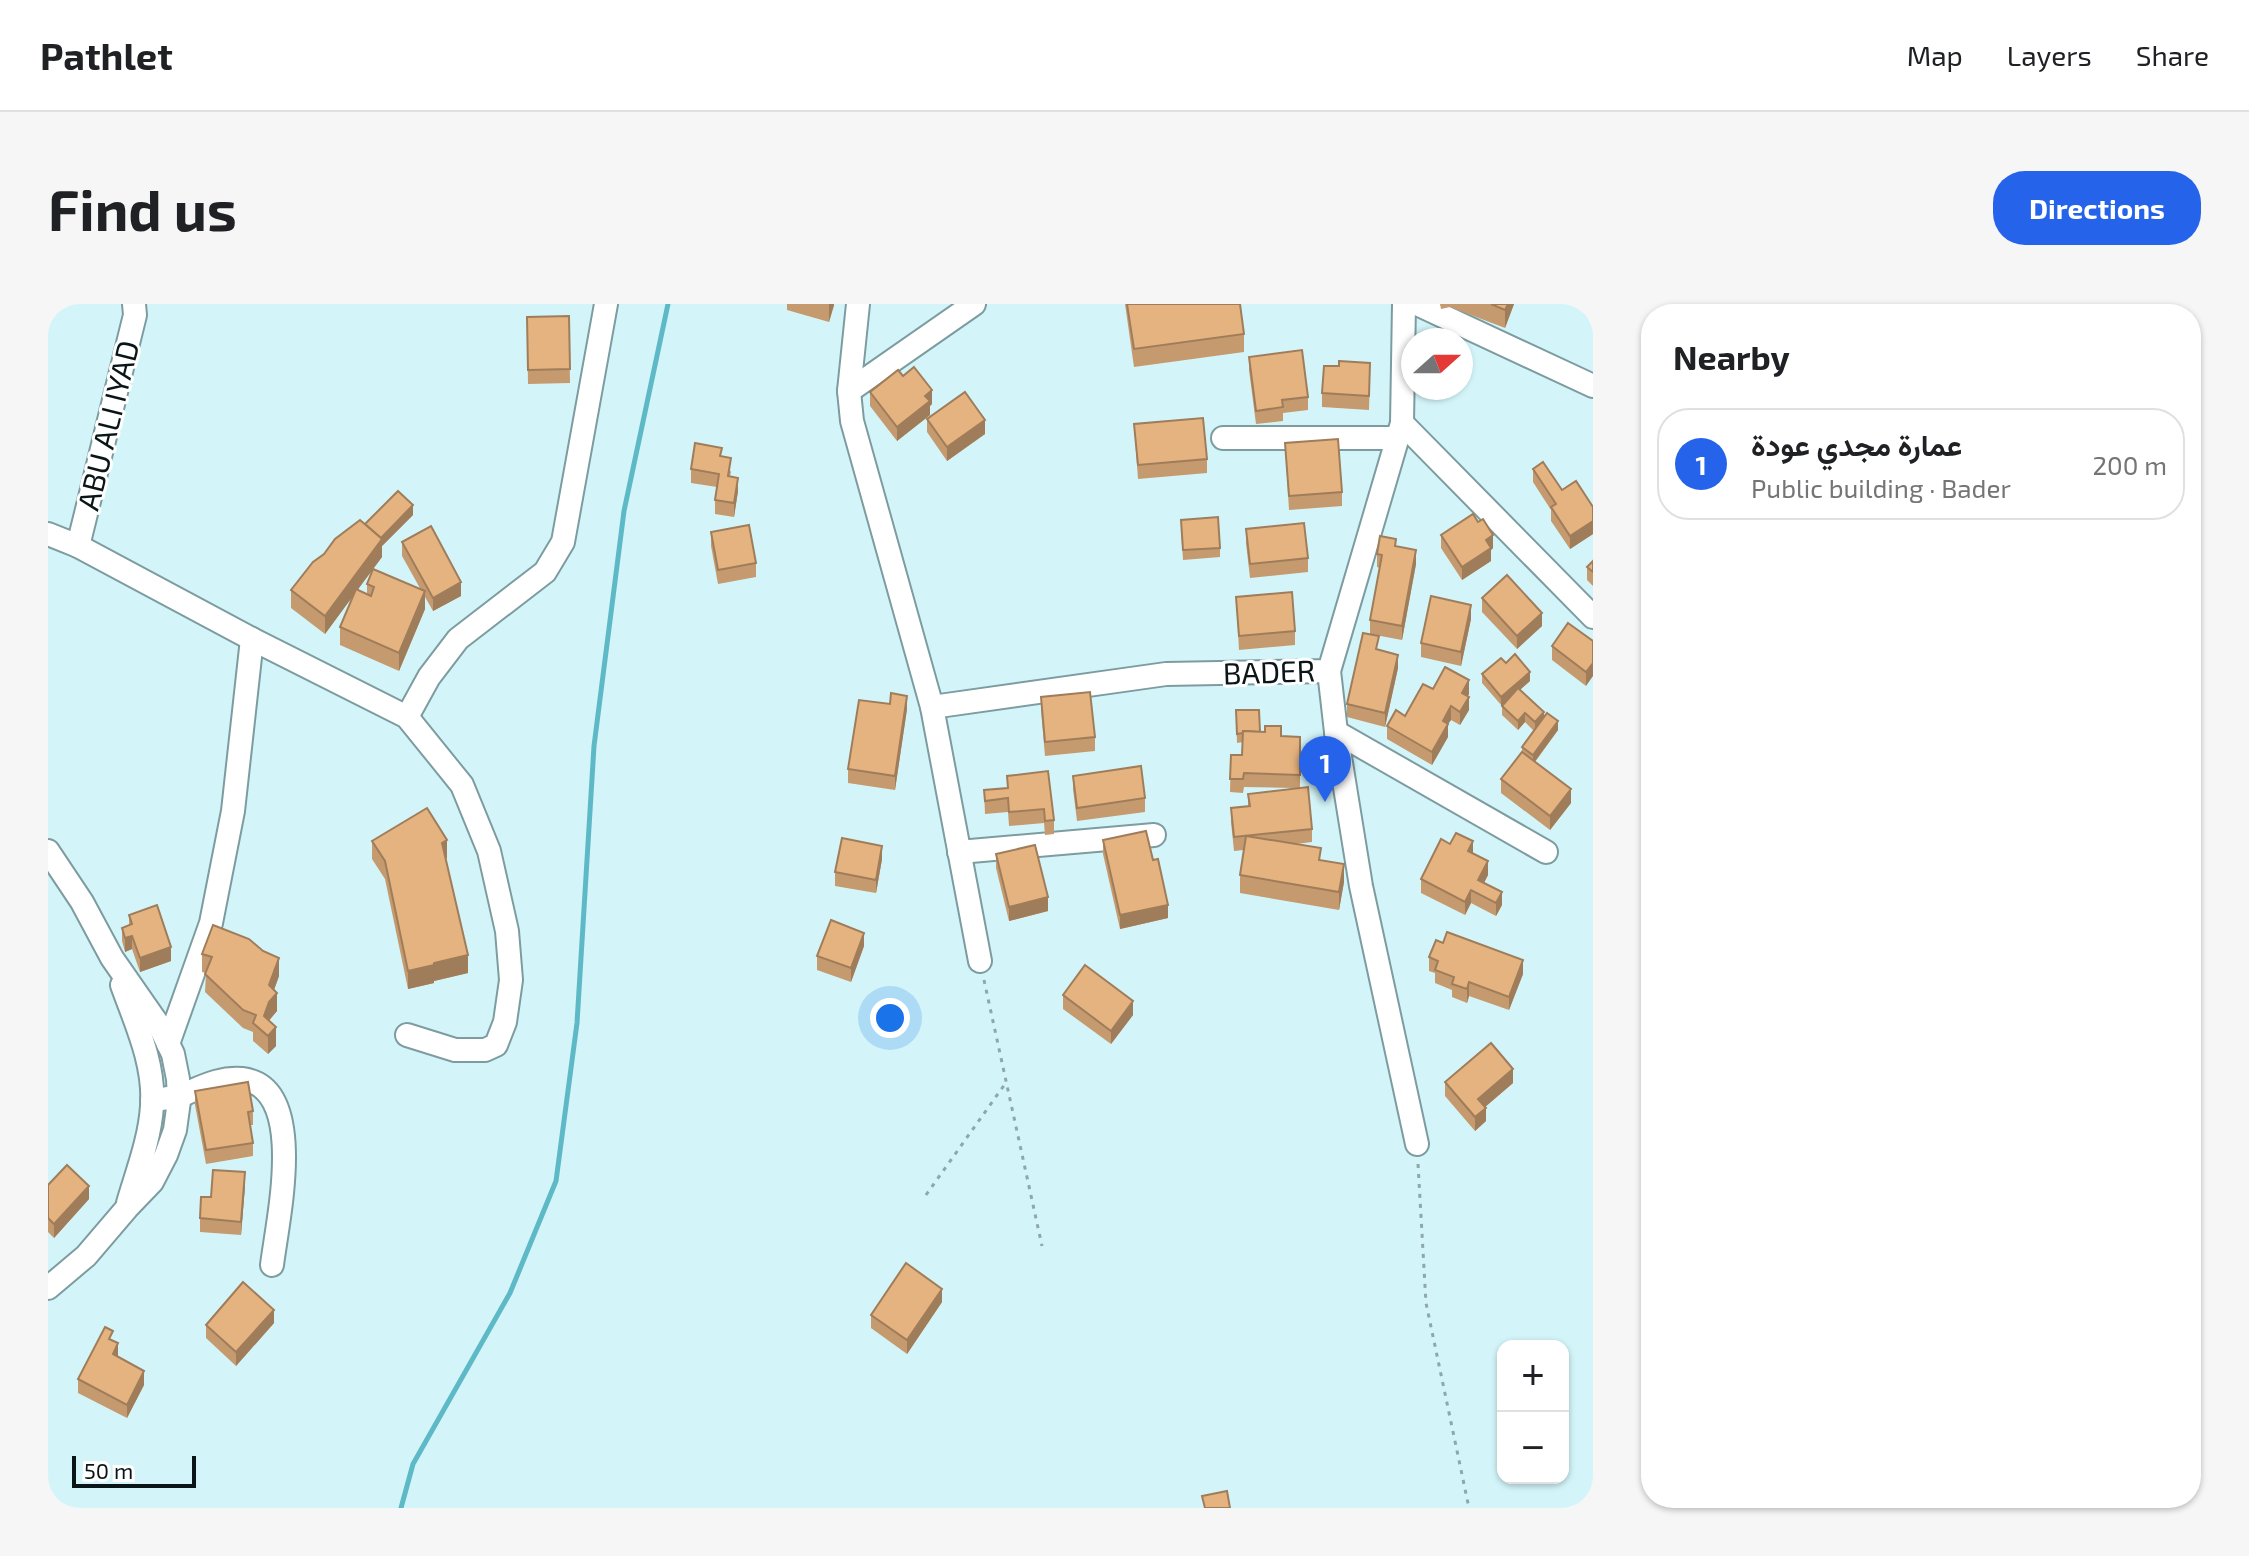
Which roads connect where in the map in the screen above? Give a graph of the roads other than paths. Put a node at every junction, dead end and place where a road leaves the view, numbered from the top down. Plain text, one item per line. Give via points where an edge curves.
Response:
1 (134, 304) edge
2 (606, 304) edge
3 (858, 304) edge
4 (974, 304) edge
5 (1404, 304) edge
6 (1417, 304) edge
7 (1593, 386) edge
8 (849, 391) junction
9 (1400, 430) junction
10 (1223, 438) dead end
11 (48, 534) edge
12 (78, 546) junction
13 (1593, 617) edge
14 (252, 639) junction
15 (1329, 671) junction
16 (932, 707) junction
17 (407, 717) junction
18 (1336, 732) junction
19 (1154, 835) dead end
20 (48, 851) edge
21 (959, 852) junction
22 (1546, 852) dead end
23 (112, 958) junction
24 (980, 961) road end
25 (186, 993) junction
26 (145, 1004) junction
27 (407, 1035) dead end
28 (168, 1044) junction
29 (179, 1096) junction
30 (152, 1100) junction
31 (1417, 1144) road end
32 (127, 1208) junction
33 (272, 1265) dead end
34 (48, 1288) edge

1 - 12 street, ABU ALI IYAD
2 - 17 street via 563,542 545,572 458,639
3 - 8 street
4 - 8 street
5 - 9 street, BADER
6 - 7 street
8 - 16 street via 852,421
9 - 10 street
9 - 13 street
9 - 15 street, BADER
11 - 12 street
12 - 14 street
14 - 17 street
14 - 25 street via 230,825 211,923
15 - 16 street, BADER via 1166,674
15 - 18 street
16 - 21 street
17 - 27 street via 462,785 489,851 507,931 511,980 496,1045 455,1050
18 - 22 street
18 - 31 street via 1361,886
19 - 21 street
20 - 23 street
21 - 24 street
23 - 26 street
23 - 30 street via 143,1044
25 - 26 street
25 - 28 street
26 - 28 street
28 - 29 street
29 - 30 street
29 - 32 street via 166,1155 152,1182
29 - 33 street via 217,1080 244,1079 272,1097 283,1126 285,1156
30 - 32 street
32 - 34 street via 86,1256

